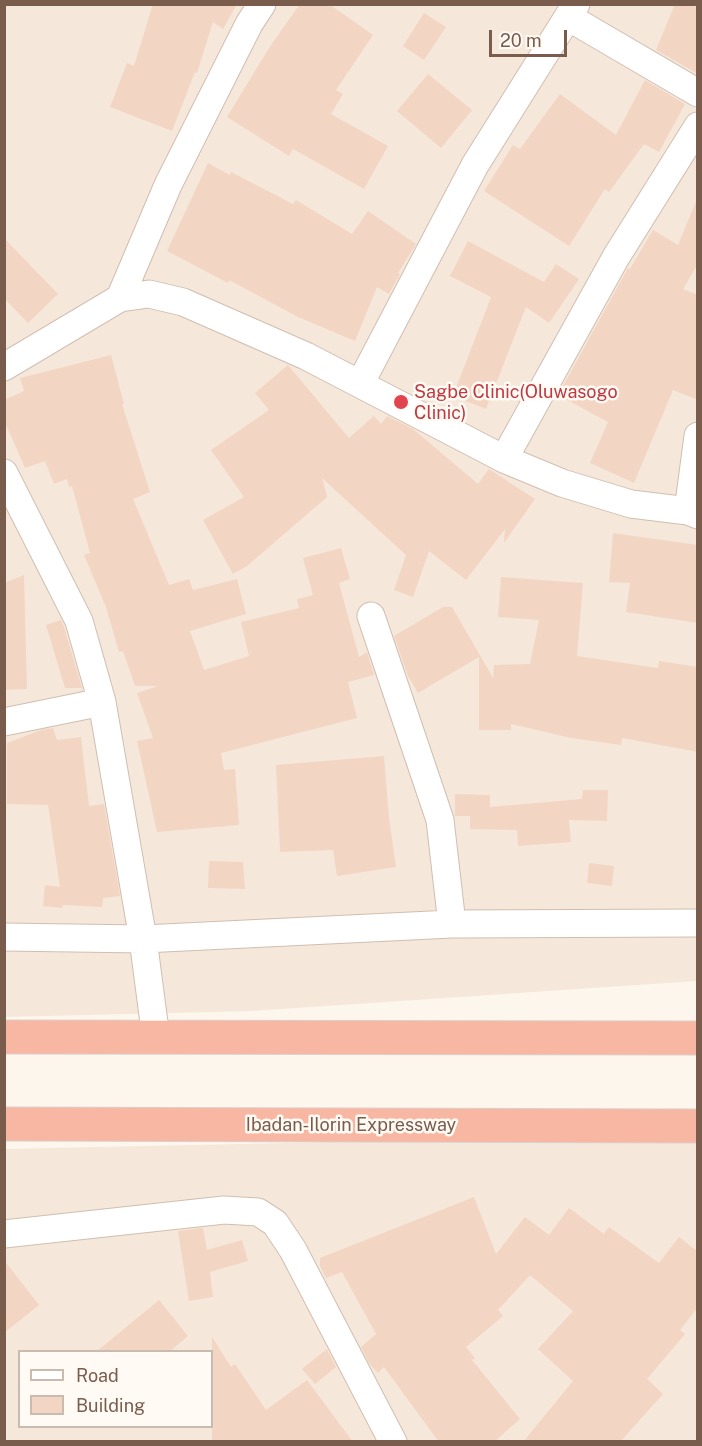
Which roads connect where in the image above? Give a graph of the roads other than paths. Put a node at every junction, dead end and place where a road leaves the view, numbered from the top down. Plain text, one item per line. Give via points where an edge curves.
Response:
1 (262, 4) edge
2 (572, 11) edge
3 (698, 93) edge
4 (698, 126) edge
5 (120, 298) junction
6 (4, 366) edge
7 (360, 384) junction
8 (698, 436) edge
9 (504, 459) junction
10 (4, 473) edge
11 (693, 513) edge
12 (371, 616) dead end
13 (102, 702) junction
14 (4, 722) edge
15 (452, 924) junction
16 (698, 924) edge
17 (4, 937) edge
18 (143, 939) junction
19 (4, 1037) edge
20 (156, 1038) junction
21 (698, 1038) edge
22 (4, 1124) edge
23 (698, 1126) edge
24 (4, 1234) edge
25 (393, 1442) edge

1 - 5 street via 168,185
2 - 3 street
2 - 7 street via 475,165
4 - 9 street via 616,257
5 - 6 street
5 - 7 street via 149,294 183,302
7 - 9 street
8 - 11 street
9 - 11 street via 562,483 631,504
10 - 13 street via 79,621
12 - 15 street via 440,820
13 - 14 street
13 - 18 street
15 - 16 street
15 - 18 street
17 - 18 street
18 - 20 street
19 - 20 highway
20 - 21 highway
22 - 23 highway, Ibadan-Ilorin Expressway
24 - 25 street via 224,1210 258,1212 275,1224 292,1250

